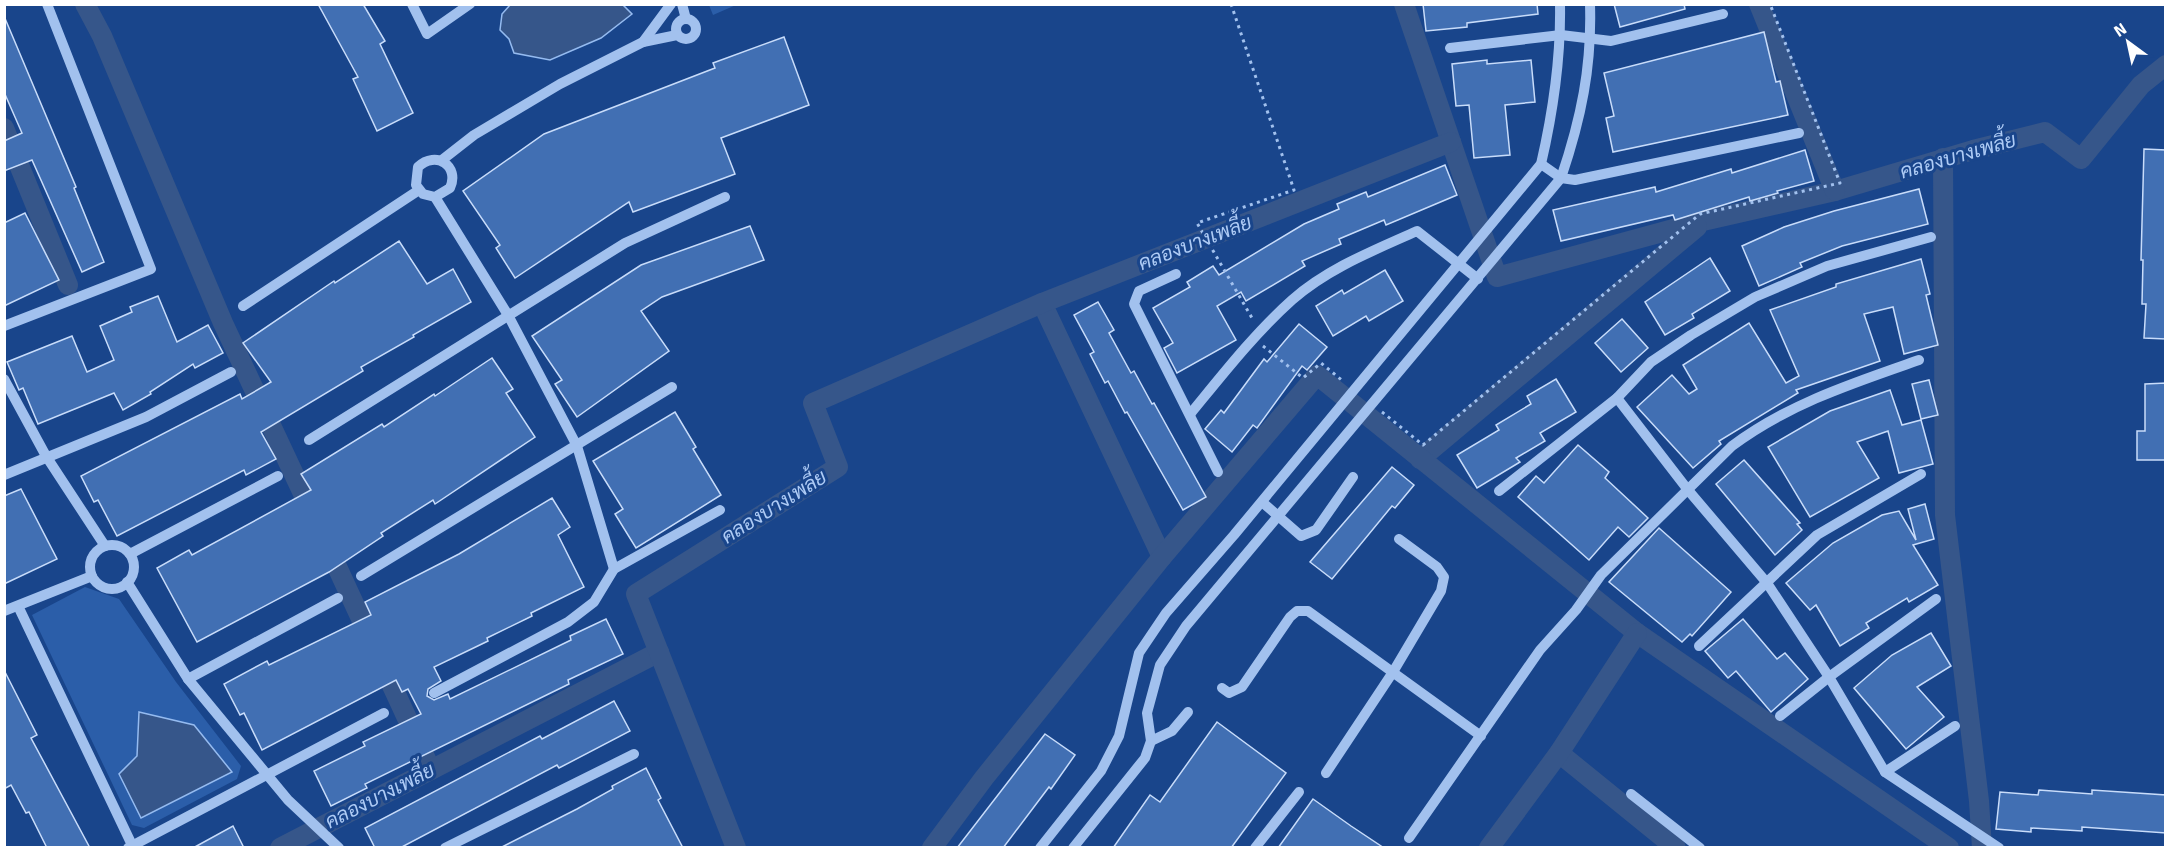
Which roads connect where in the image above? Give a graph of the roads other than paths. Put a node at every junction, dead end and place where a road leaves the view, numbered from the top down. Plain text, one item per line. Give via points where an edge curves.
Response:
1 (47, 4) edge
2 (412, 4) edge
3 (470, 4) edge
4 (671, 4) edge
5 (682, 4) edge
6 (1560, 4) edge
7 (1590, 4) edge
8 (1723, 14) dead end
9 (686, 19) junction
10 (677, 34) junction
11 (1561, 35) junction
12 (1591, 39) junction
13 (643, 42) junction
14 (1450, 48) dead end
15 (1799, 133) dead end
16 (442, 160) junction
17 (1541, 164) junction
18 (1561, 177) junction
19 (419, 190) junction
20 (435, 197) junction
21 (725, 197) dead end
22 (1930, 237) dead end
23 (1459, 264) junction
24 (1176, 274) dead end
25 (1478, 279) junction
26 (243, 306) dead end
27 (508, 315) junction
28 (4, 326) edge
29 (1919, 360) dead end
30 (231, 372) dead end
31 (4, 379) edge
32 (672, 387) dead end
33 (1617, 398) junction
34 (1191, 413) junction
35 (309, 440) dead end
36 (576, 446) junction
37 (46, 456) junction
38 (1218, 472) dead end
39 (1921, 474) dead end
40 (4, 475) edge
41 (278, 476) dead end
42 (1353, 477) dead end
43 (1688, 490) junction
44 (1499, 491) dead end
45 (1262, 502) junction
46 (720, 510) dead end
47 (1278, 516) junction
48 (1400, 539) dead end
49 (105, 546) junction
50 (130, 554) junction
51 (614, 569) junction
52 (92, 576) junction
53 (361, 576) dead end
54 (127, 582) junction
55 (1767, 583) junction
56 (338, 598) dead end
57 (1936, 599) dead end
58 (18, 606) junction
59 (4, 611) edge
60 (1699, 646) dead end
61 (1393, 672) junction
62 (1829, 677) junction
63 (188, 679) junction
64 (1222, 688) dead end
65 (434, 693) dead end
66 (1188, 712) dead end
67 (384, 713) dead end
68 (1780, 716) dead end
69 (1955, 726) dead end
70 (1481, 736) junction
71 (1151, 741) junction
72 (634, 753) dead end
73 (1885, 772) junction
74 (1326, 773) dead end
75 (266, 775) junction
76 (1299, 792) dead end
77 (1631, 794) dead end
78 (1409, 837) dead end
79 (130, 846) edge
80 (339, 848) edge
81 (445, 848) edge
82 (1040, 848) edge
83 (1073, 848) edge
84 (1255, 848) edge
85 (1700, 848) edge
86 (1999, 848) edge

1 - 28 street via 151,269
2 - 3 street via 427,34
4 - 13 street
5 - 9 street
6 - 11 street
7 - 12 street
8 - 12 street via 1611,40
9 - 10 street via 677,24
9 - 10 street via 695,24 694,33 686,39
10 - 13 street
11 - 12 street
11 - 14 street
11 - 17 street via 1552,119
12 - 18 street via 1578,128
13 - 16 street via 560,84
15 - 18 street via 1614,173 1575,180
16 - 19 street via 429,159 418,167 415,179
16 - 20 street via 452,170 453,183 446,193
17 - 18 street
17 - 23 street
18 - 25 street
19 - 20 street
19 - 26 street
20 - 27 street
21 - 27 street via 625,243
22 - 33 street via 1827,266 1755,297 1651,362
23 - 25 street
23 - 34 street via 1417,231 1350,261 1293,299 1233,361
23 - 45 street
24 - 34 street via 1139,291 1134,304
25 - 47 street
27 - 35 street
27 - 36 street
29 - 43 street via 1820,395 1778,416 1732,446
30 - 37 street via 146,417
31 - 37 street
32 - 36 street
33 - 43 street
33 - 44 street
34 - 38 street
36 - 51 street
36 - 53 street
37 - 40 street
37 - 49 street
39 - 55 street via 1817,535
41 - 50 street
42 - 47 street via 1316,530 1308,535 1301,536
43 - 55 street
43 - 70 street via 1601,575 1540,650
45 - 47 street
45 - 82 street via 1166,613 1139,653 1119,736 1101,771
46 - 51 street
47 - 71 street via 1186,626 1160,665 1147,713
48 - 61 street via 1444,577 1441,591
49 - 50 street via 119,546
49 - 52 street via 91,562
50 - 54 street via 133,572
51 - 65 street via 594,602 568,622
52 - 54 street via 108,588
52 - 58 street
54 - 63 street
55 - 60 street
55 - 62 street
56 - 63 street
57 - 62 street
58 - 59 street
58 - 79 street
61 - 64 street via 1308,611 1297,611 1242,687 1229,693
61 - 70 street
61 - 74 street
62 - 68 street
62 - 73 street
63 - 75 street
66 - 71 street via 1172,732
67 - 75 street
69 - 73 street
70 - 78 street
71 - 83 street via 1144,758
72 - 81 street
73 - 86 street
75 - 79 street
75 - 80 street
76 - 84 street
77 - 85 street

